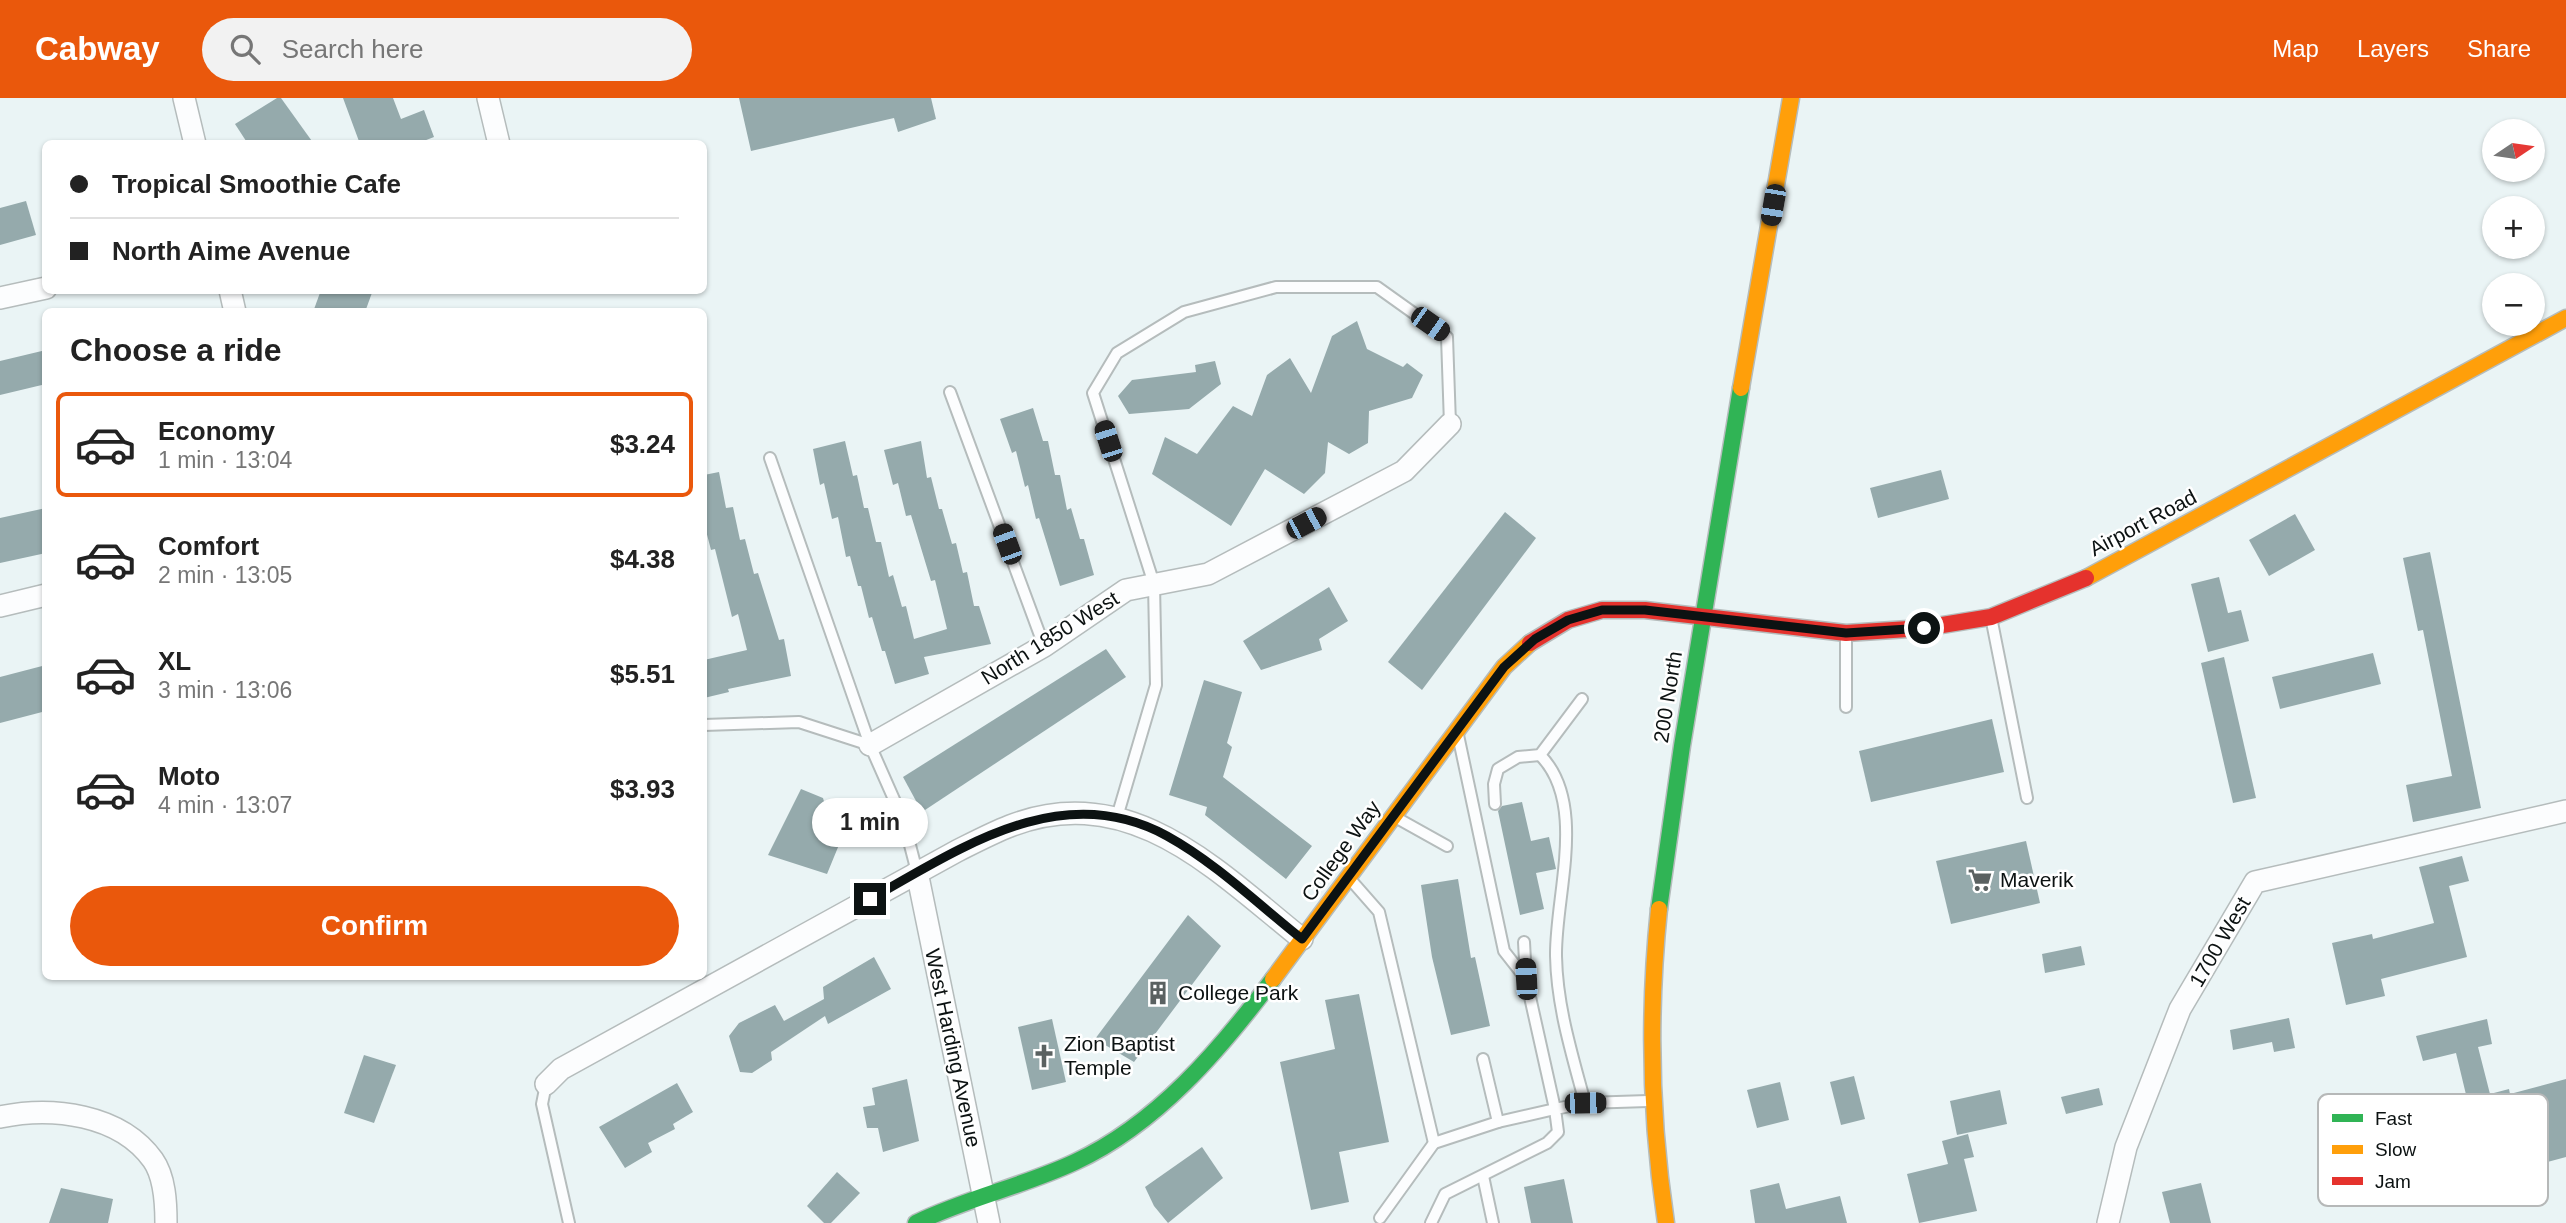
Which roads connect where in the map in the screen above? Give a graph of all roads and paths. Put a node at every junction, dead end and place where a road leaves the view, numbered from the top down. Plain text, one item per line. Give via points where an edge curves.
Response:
1 (184, 98) edge
2 (488, 98) edge
3 (1791, 98) edge
4 (194, 140) edge
5 (498, 140) edge
6 (42, 289) edge
7 (0, 298) edge
8 (2566, 318) edge
9 (950, 392) dead end
10 (1451, 424) joint
11 (770, 458) dead end
12 (1154, 584) junction
13 (42, 596) edge
14 (0, 606) edge
15 (1702, 617) junction
16 (1991, 617) junction
17 (1846, 633) junction
18 (1044, 646) junction
19 (1582, 699) dead end
20 (1846, 707) dead end
21 (707, 725) edge
22 (1457, 730) junction
23 (870, 745) junction
24 (1540, 755) junction
25 (2027, 798) dead end
26 (1495, 804) dead end
27 (2566, 811) edge
28 (1393, 816) junction
29 (1117, 817) junction
30 (1447, 846) dead end
31 (917, 872) junction
32 (1348, 877) junction
33 (1302, 939) junction
34 (1524, 942) dead end
35 (1526, 979) junction
36 (1483, 1059) dead end
37 (546, 1084) joint
38 (1651, 1101) junction
39 (1585, 1103) junction
40 (1555, 1109) junction
41 (0, 1117) edge
42 (1498, 1122) junction
43 (1434, 1143) junction
44 (1483, 1176) junction
45 (983, 1195) junction
46 (1380, 1218) dead end
47 (166, 1223) edge
48 (569, 1223) edge
49 (916, 1223) edge
50 (989, 1223) edge
51 (1431, 1223) edge
52 (1493, 1223) edge
53 (1666, 1223) edge
54 (2108, 1223) edge

1 - 4 street
2 - 5 street
3 - 15 main road, 200 North
6 - 7 street
8 - 16 main road, Airport Road via 2077,583
9 - 18 lane
10 - 12 street, North 1850 West via 1404,471 1208,574
10 - 12 lane via 1447,337 1377,287 1276,287 1184,312 1117,353 1093,393
11 - 23 lane
12 - 18 street, North 1850 West via 1126,590
12 - 29 lane via 1156,685
13 - 14 street
15 - 17 main road, Airport Road
15 - 22 main road, College Way via 1602,610 1568,620 1535,639 1504,667
15 - 38 main road, 200 North via 1654,933
16 - 17 main road, Airport Road via 1924,628
16 - 25 lane
17 - 20 lane
18 - 23 street, North 1850 West
19 - 24 lane
21 - 23 lane via 799,722
22 - 28 main road, College Way
22 - 35 lane via 1504,951
23 - 31 lane via 904,821
24 - 26 lane via 1518,757 1498,769
24 - 39 lane via 1553,768 1563,803 1567,842 1556,956 1560,1011
27 - 54 street, 1700 West via 2255,882 2180,1009 2126,1147
28 - 30 lane
28 - 32 main road, College Way
29 - 31 street via 1058,814 1012,825
29 - 33 street via 1140,823 1195,853
31 - 37 street via 561,1069
31 - 45 street, West Harding Avenue
32 - 33 main road, College Way
32 - 43 lane via 1379,912
33 - 45 main road, College Way via 1205,1065 1152,1113 1095,1152 1035,1179
34 - 35 lane
35 - 40 lane
36 - 42 lane
37 - 48 lane via 542,1104
38 - 39 lane
38 - 53 main road, 200 North
39 - 40 lane
40 - 42 lane
40 - 44 lane via 1558,1132 1547,1143
41 - 47 street via 54,1113 99,1120 130,1135 155,1162 166,1198
42 - 43 lane
43 - 46 lane
44 - 51 lane via 1445,1194
44 - 52 lane
45 - 49 main road, College Way
45 - 50 street, West Harding Avenue

